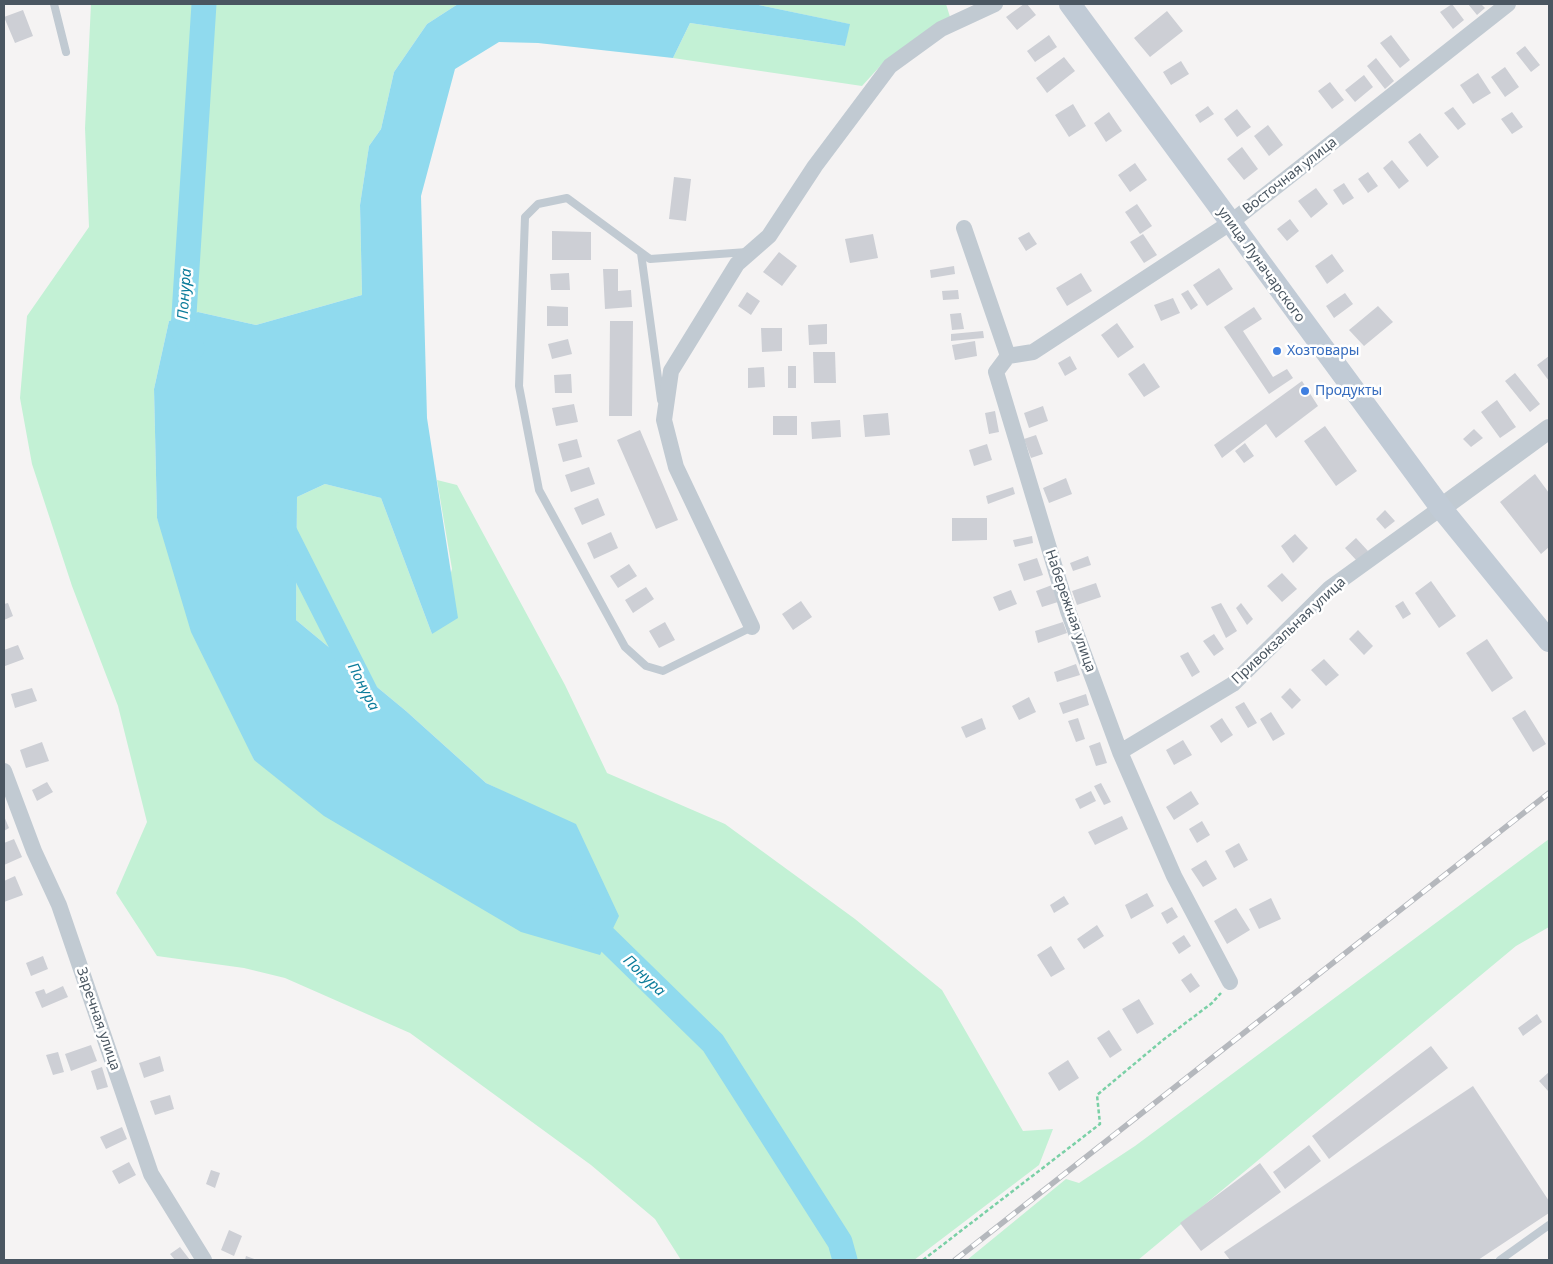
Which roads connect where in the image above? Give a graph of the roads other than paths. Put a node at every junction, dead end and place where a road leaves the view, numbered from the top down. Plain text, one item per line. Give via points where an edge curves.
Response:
1 (54, 4) edge
2 (995, 4) edge
3 (1070, 4) edge
4 (1508, 4) edge
5 (66, 52) dead end
6 (1230, 223) junction
7 (964, 228) dead end
8 (751, 251) junction
9 (641, 253) junction
10 (1008, 356) junction
11 (664, 420) junction
12 (1549, 429) edge
13 (1441, 508) junction
14 (752, 627) joint
15 (1549, 641) edge
16 (1120, 752) junction
17 (4, 771) edge
18 (1230, 982) road end
19 (1549, 1225) edge
20 (204, 1260) edge
21 (1500, 1260) edge

1 - 5 lane
2 - 8 street via 941,29 890,66 814,166 769,236
3 - 6 main road, улица Луначарского
4 - 6 street, Восточная улица
6 - 10 street, Восточная улица via 1033,352
6 - 13 main road, улица Луначарского
7 - 10 street
8 - 9 lane via 650,259
8 - 11 street via 737,264 671,371
9 - 11 lane
9 - 14 lane via 567,198 538,204 525,217 519,386 539,490 625,647 646,666 663,671
10 - 16 street, Набережная улица via 996,372 1068,612
11 - 14 street via 676,467
12 - 13 street, Привокзальная улица
13 - 15 main road, улица Луначарского
13 - 16 street, Привокзальная улица via 1330,588 1233,684
16 - 18 street, Набережная улица via 1174,876
17 - 20 street, Заречная улица via 34,851 59,905 151,1174
19 - 21 lane

